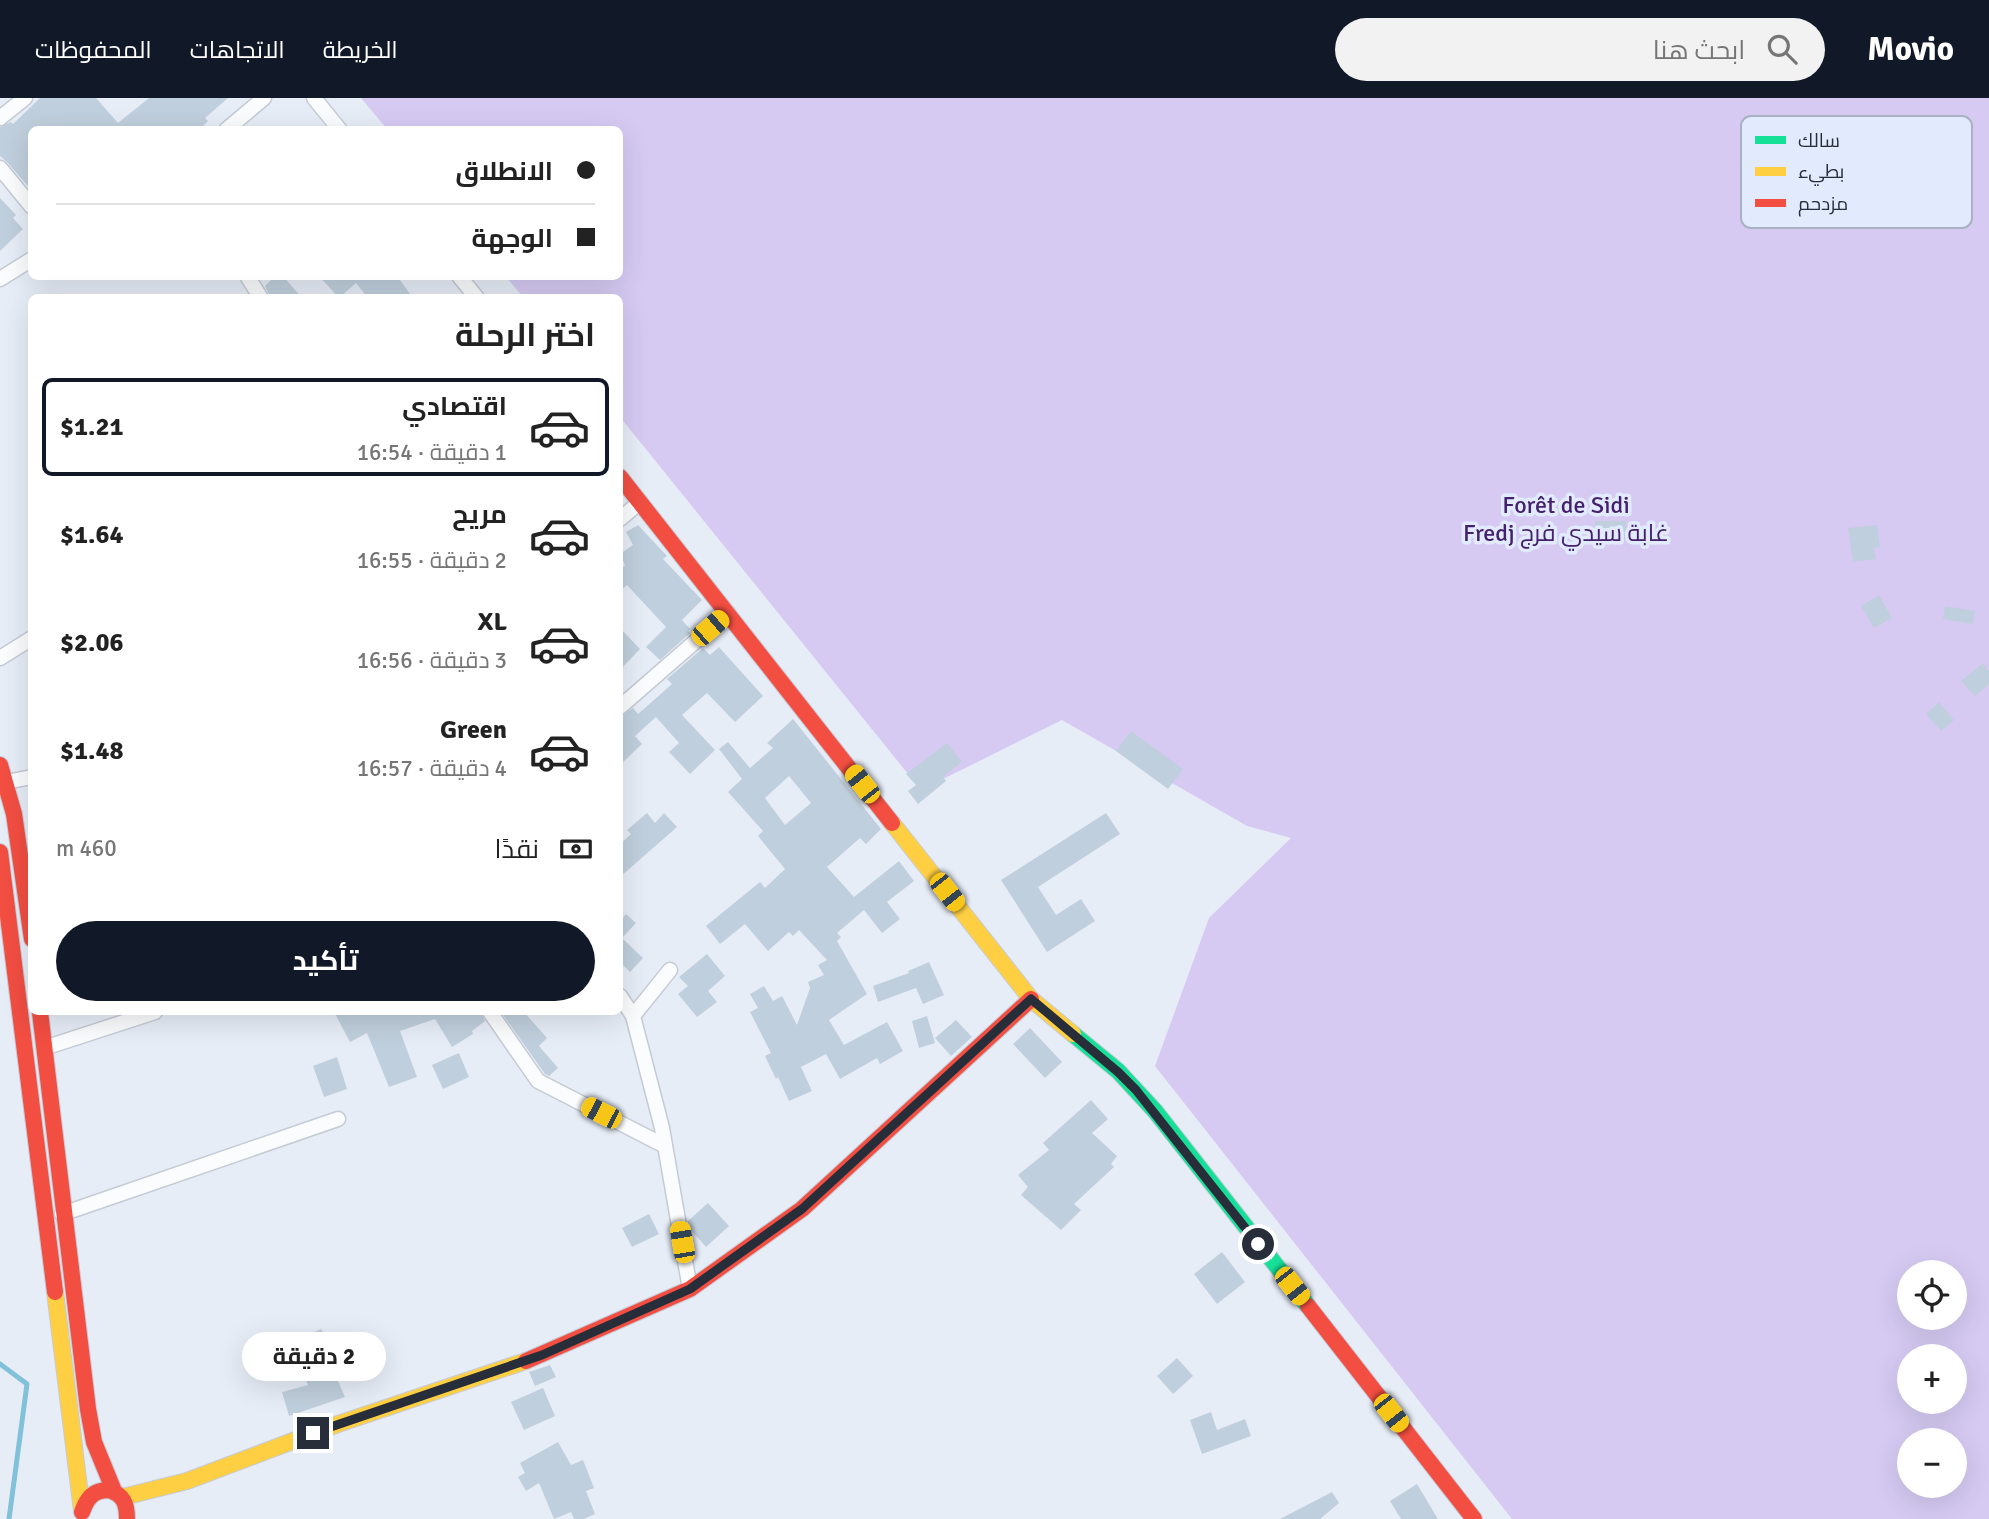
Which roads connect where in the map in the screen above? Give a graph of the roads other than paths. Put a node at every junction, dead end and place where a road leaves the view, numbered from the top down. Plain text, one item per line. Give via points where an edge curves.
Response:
1 (25, 98) edge
2 (264, 98) edge
3 (314, 98) edge
4 (0, 118) edge
5 (231, 126) edge
6 (337, 126) edge
7 (0, 168) edge
8 (28, 202) edge
9 (28, 262) edge
10 (0, 279) edge
11 (463, 280) edge
12 (474, 294) edge
13 (623, 481) edge
14 (640, 502) junction
15 (623, 516) edge
16 (728, 612) junction
17 (28, 640) edge
18 (0, 657) edge
19 (623, 704) edge
20 (0, 765) edge
21 (28, 778) edge
22 (6, 782) junction
23 (0, 852) edge
24 (28, 911) edge
25 (670, 970) dead end
26 (1031, 999) junction
27 (623, 1001) edge
28 (40, 1015) edge
29 (146, 1015) edge
30 (492, 1015) edge
31 (633, 1016) junction
32 (44, 1048) junction
33 (338, 1119) dead end
34 (665, 1146) junction
35 (62, 1214) junction
36 (690, 1289) junction
37 (119, 1494) junction
38 (83, 1515) edge
39 (127, 1519) edge
40 (1474, 1519) edge

1 - 4 street
2 - 5 street
3 - 6 street
7 - 8 street
9 - 10 street
11 - 12 street
13 - 14 street
14 - 15 street
14 - 16 street
16 - 19 street
16 - 26 street
17 - 18 street
20 - 22 street
21 - 22 street
22 - 24 street
23 - 38 street
25 - 31 street
26 - 36 street via 802,1209
26 - 40 street via 1118,1072 1155,1111
27 - 31 street
28 - 32 street
29 - 32 street
30 - 34 street via 538,1081
31 - 34 street
32 - 35 street
33 - 35 street
34 - 36 street
35 - 37 street via 94,1442
36 - 37 street via 542,1355 187,1481
37 - 38 street via 106,1489 89,1495
37 - 39 street via 127,1504

